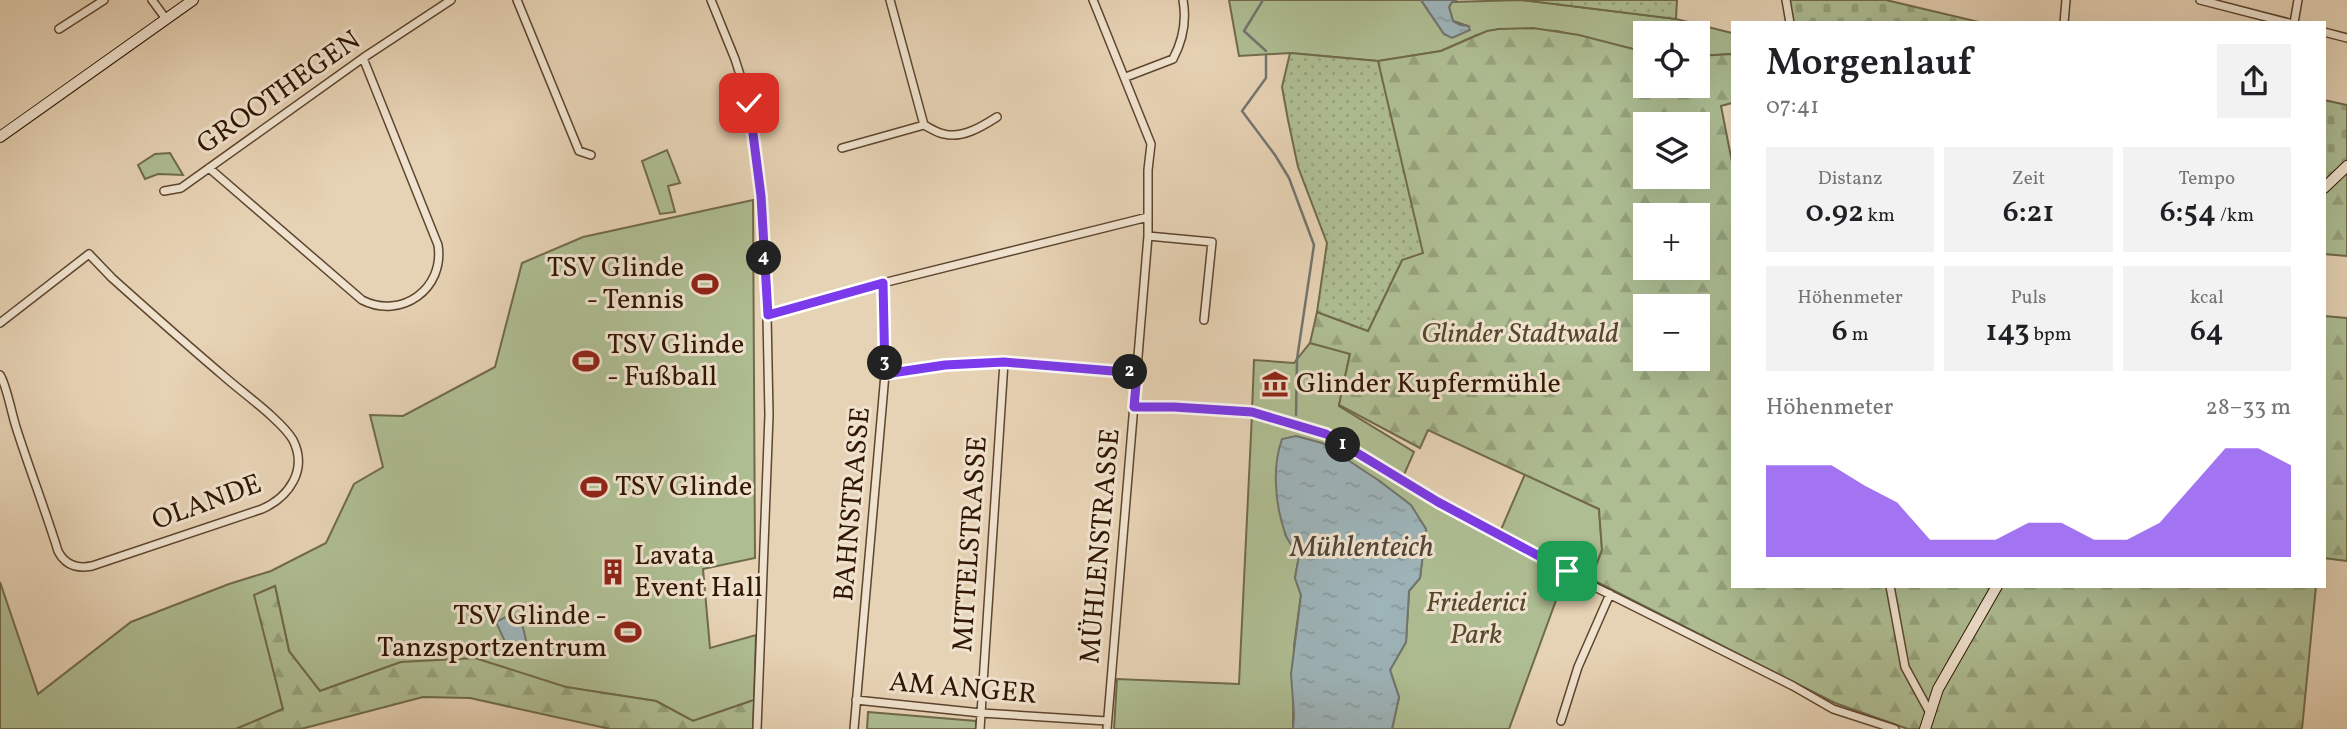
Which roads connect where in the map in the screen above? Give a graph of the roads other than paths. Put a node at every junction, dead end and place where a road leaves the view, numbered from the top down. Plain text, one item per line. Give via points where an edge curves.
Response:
1 (104, 0) edge
2 (152, 0) edge
3 (193, 0) edge
4 (451, 0) edge
5 (517, 0) edge
6 (710, 0) edge
7 (890, 0) edge
8 (1093, 0) edge
9 (1183, 0) edge
10 (1786, 0) edge
11 (2066, 0) edge
12 (2298, 0) edge
13 (2206, 1) edge
14 (166, 19) junction
15 (1790, 21) edge
16 (2064, 21) edge
17 (2283, 21) edge
18 (2292, 21) edge
19 (59, 29) dead end
20 (2326, 33) edge
21 (2347, 38) edge
22 (363, 58) junction
23 (1126, 76) junction
24 (997, 117) dead end
25 (924, 125) junction
26 (0, 137) edge
27 (842, 148) dead end
28 (591, 155) dead end
29 (2347, 166) edge
30 (209, 168) junction
31 (2326, 186) edge
32 (164, 191) dead end
33 (1148, 217) junction
34 (1148, 236) junction
35 (883, 283) junction
36 (768, 315) junction
37 (1204, 320) dead end
38 (0, 323) edge
39 (1004, 362) junction
40 (1137, 373) junction
41 (885, 374) junction
42 (0, 375) edge
43 (1134, 407) junction
44 (1890, 588) edge
45 (1996, 588) edge
46 (1610, 594) junction
47 (856, 700) junction
48 (1929, 711) junction
49 (981, 713) junction
50 (1561, 721) dead end
51 (1107, 725) edge
52 (757, 729) edge
53 (854, 729) edge
54 (980, 729) edge
55 (1895, 729) edge
56 (1925, 729) edge

1 - 19 street
2 - 14 street
3 - 14 main road
4 - 22 street, GROOTHEGEN
5 - 28 street via 579,151
6 - 36 street via 749,103 761,196
7 - 25 street
8 - 23 street, MÜHLENSTRASSE
9 - 23 street via 1182,40 1173,59
10 - 15 street
11 - 16 street
12 - 18 street
13 - 17 street
14 - 26 main road
20 - 21 street
22 - 30 street, GROOTHEGEN
22 - 30 street via 438,245 437,272 418,297 388,307 362,300
23 - 33 street, MÜHLENSTRASSE via 1151,144
24 - 25 street via 965,133 946,135
25 - 27 street
29 - 31 main road
30 - 32 street, GROOTHEGEN via 181,188
33 - 34 street, MÜHLENSTRASSE
33 - 35 street
34 - 37 street via 1212,242
34 - 40 street, MÜHLENSTRASSE
35 - 36 street
35 - 41 street, BAHNSTRASSE
36 - 52 street via 769,415
38 - 42 street, OLANDE via 89,254 290,436 298,460 295,480 282,498 262,509 92,566 77,567 58,551
39 - 40 street
39 - 41 street
39 - 49 street, MITTELSTRASSE
40 - 43 street, MÜHLENSTRASSE
41 - 47 street, BAHNSTRASSE
43 - 46 street via 1252,412 1326,434 1438,502
43 - 51 street, MÜHLENSTRASSE
44 - 48 street via 1905,667
45 - 48 main road
46 - 50 street via 1578,667
46 - 55 street via 1833,709
47 - 49 street, AM ANGER
47 - 53 street, BAHNSTRASSE
48 - 56 main road
49 - 51 street, AM ANGER
49 - 54 street, MITTELSTRASSE

